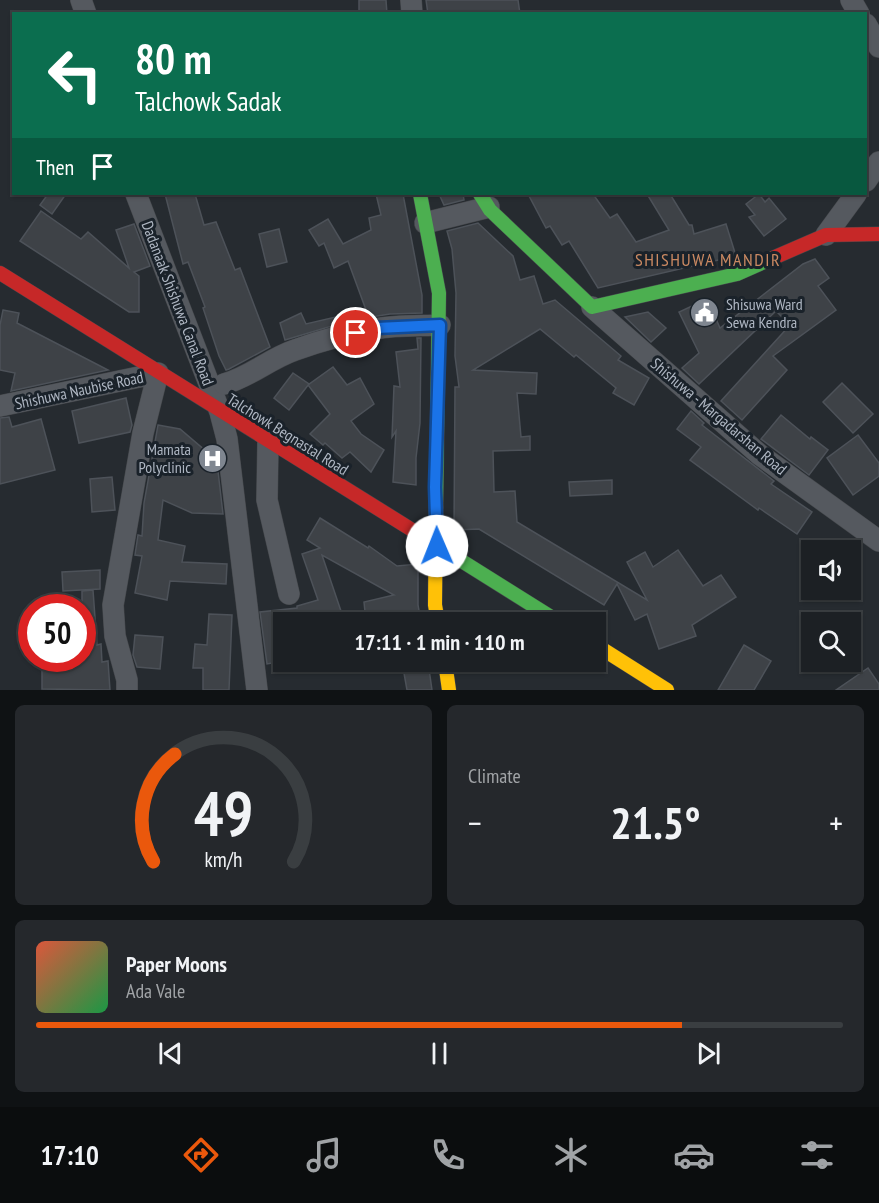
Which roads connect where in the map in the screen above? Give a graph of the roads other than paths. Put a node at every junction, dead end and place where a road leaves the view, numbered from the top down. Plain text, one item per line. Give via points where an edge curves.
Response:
1 (867, 26) edge
2 (879, 47) edge
3 (879, 162) edge
4 (867, 180) edge
5 (136, 195) edge
6 (151, 195) edge
7 (420, 195) edge
8 (855, 195) edge
9 (484, 200) edge
10 (425, 223) junction
11 (879, 234) edge
12 (826, 235) junction
13 (0, 273) edge
14 (592, 307) junction
15 (440, 325) junction
16 (158, 373) junction
17 (224, 384) junction
18 (0, 406) edge
19 (227, 417) junction
20 (268, 441) junction
21 (879, 541) edge
22 (437, 546) junction
23 (289, 594) dead end
24 (436, 612) edge
25 (543, 612) edge
26 (606, 651) edge
27 (446, 672) edge
28 (127, 690) edge
29 (257, 690) edge
30 (449, 690) edge
31 (667, 690) edge

1 - 2 street
3 - 4 street
5 - 19 street, Dadanaak Shishuwa Canal Road
6 - 17 street
7 - 10 main road
8 - 12 street
9 - 10 street
9 - 14 main road
10 - 15 main road via 439,293
11 - 12 main road
12 - 14 main road via 737,274
13 - 16 main road, Talchowk Begnastal Road
14 - 21 street, Shishuwa - Margadarshan Road via 760,455
15 - 17 street via 377,328 334,338 271,360
15 - 22 main road
16 - 18 street, Shishuwa Naubise Road
16 - 19 main road, Talchowk Begnastal Road
16 - 28 street via 143,433 113,605 115,636
17 - 19 street
19 - 20 main road, Talchowk Begnastal Road
19 - 29 street
20 - 22 main road, Talchowk Begnastal Road
20 - 23 street via 267,500
22 - 24 main road
22 - 25 main road, Talchowk Begnastal Road
26 - 31 main road
27 - 30 main road

